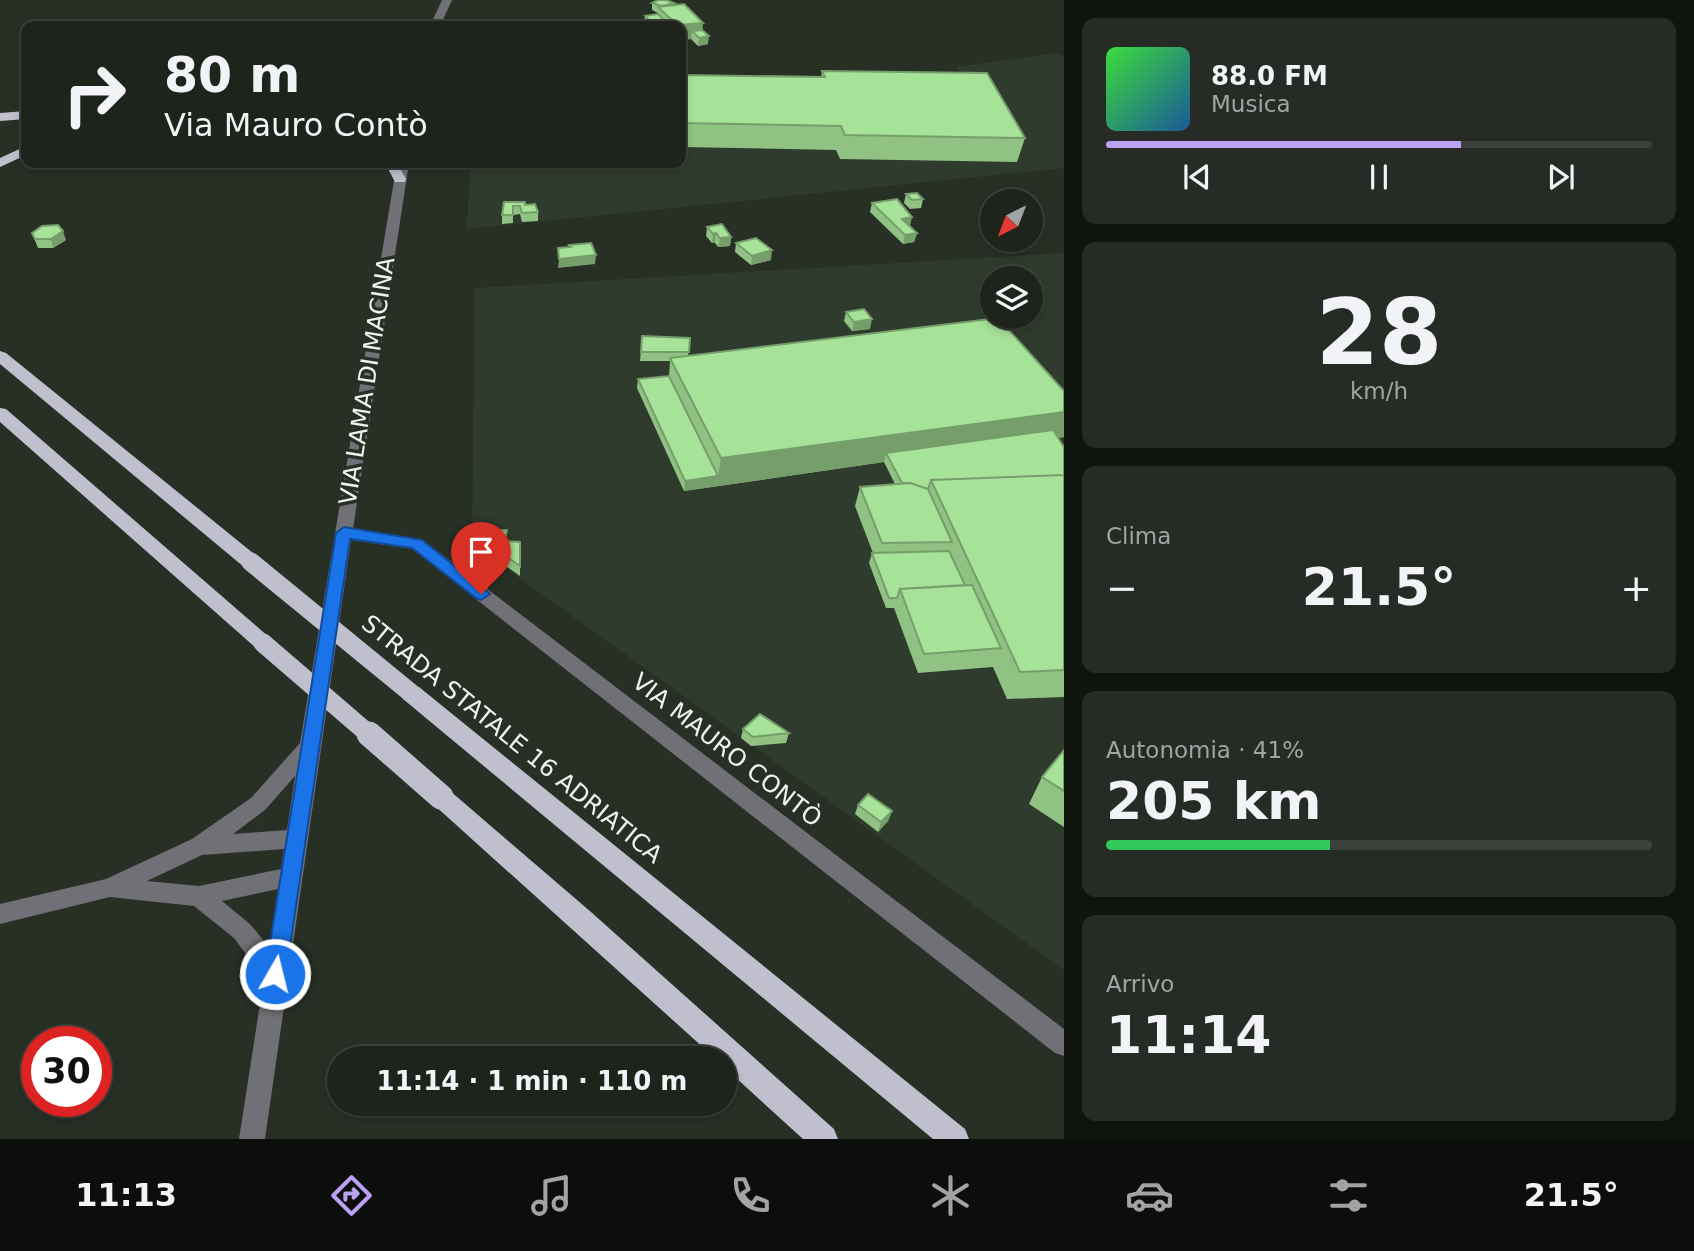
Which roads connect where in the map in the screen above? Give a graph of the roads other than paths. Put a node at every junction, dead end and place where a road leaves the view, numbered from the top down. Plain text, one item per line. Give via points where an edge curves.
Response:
1 (447, 0) edge
2 (437, 21) edge
3 (21, 115) edge
4 (0, 117) edge
5 (21, 152) edge
6 (0, 163) edge
7 (401, 171) edge
8 (0, 356) edge
9 (0, 413) edge
10 (344, 533) junction
11 (310, 746) junction
12 (296, 839) junction
13 (200, 846) junction
14 (290, 877) junction
15 (109, 888) junction
16 (200, 896) junction
17 (0, 914) edge
18 (275, 974) junction
19 (1064, 1044) edge
20 (252, 1139) edge
21 (824, 1139) edge
22 (955, 1139) edge

1 - 2 street
3 - 4 highway
5 - 6 highway
7 - 10 street, VIA LAMA DI MACINA
8 - 22 highway, STRADA STATALE 16 ADRIATICA, bridge
9 - 21 highway, bridge via 582,920
10 - 11 street, VIA LAMA DI MACINA
10 - 19 street, VIA MAURO CONTÒ via 417,544
11 - 12 street, VIA LAMA DI MACINA
11 - 13 street via 258,804
12 - 13 street
12 - 14 street, VIA LAMA DI MACINA
13 - 15 street
14 - 16 street
14 - 18 street, VIA LAMA DI MACINA
15 - 16 street
15 - 17 street
16 - 18 street via 242,931
18 - 20 street, VIA LAMA DI MACINA

